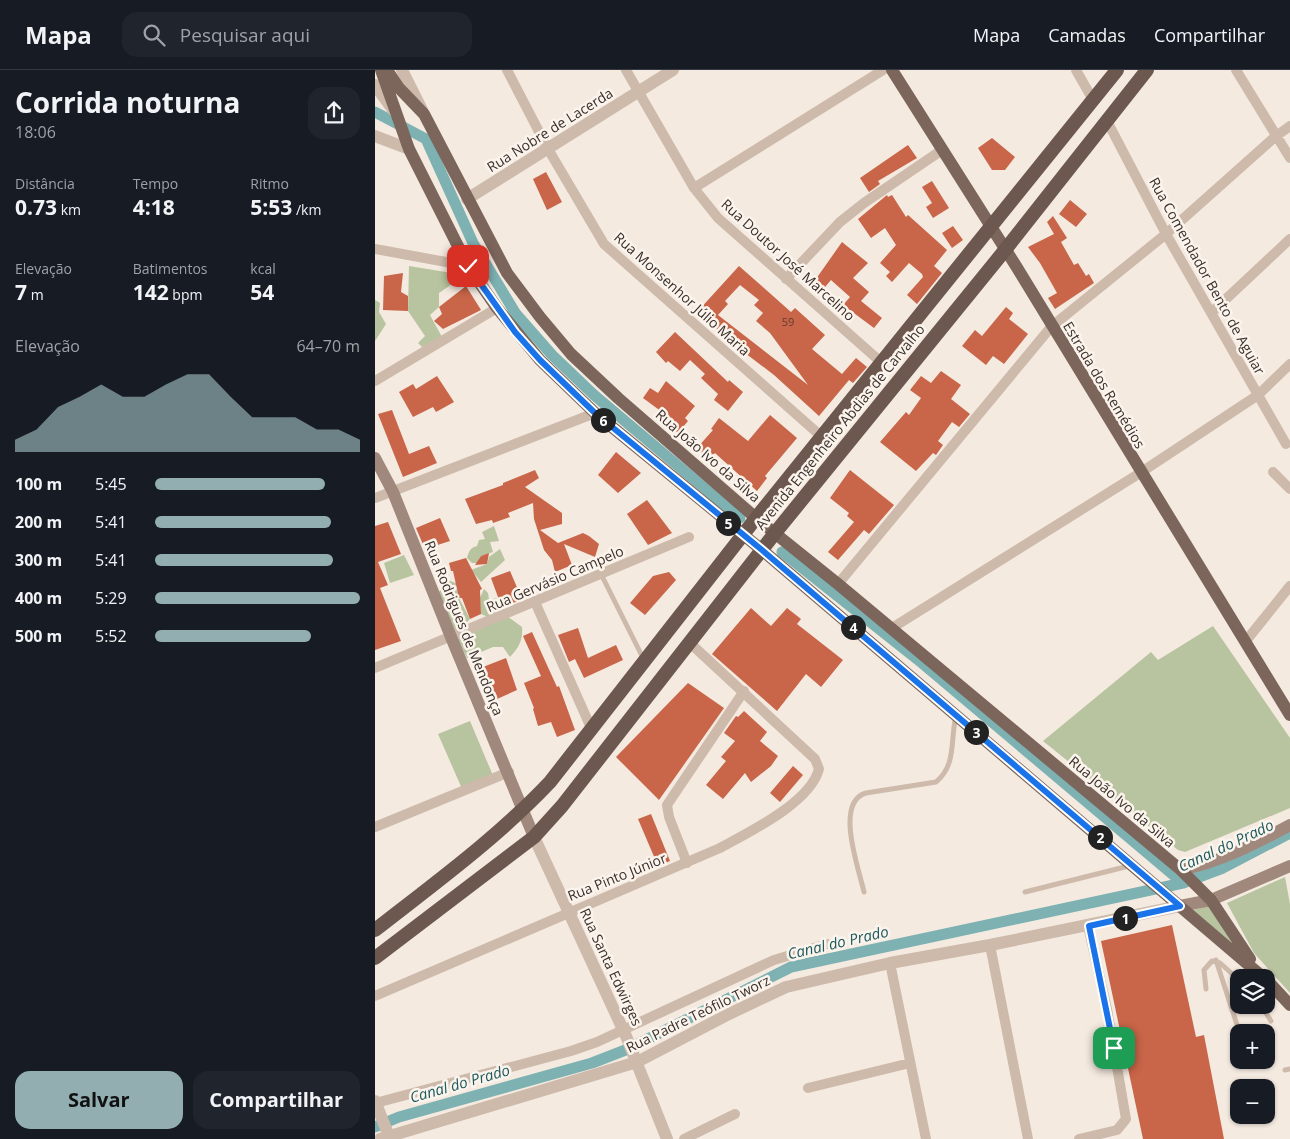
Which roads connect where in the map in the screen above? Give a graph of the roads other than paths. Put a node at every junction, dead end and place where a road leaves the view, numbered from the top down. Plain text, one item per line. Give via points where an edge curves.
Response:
1 (381, 70) edge
2 (387, 70) edge
3 (402, 70) edge
4 (507, 70) edge
5 (626, 70) edge
6 (673, 70) edge
7 (883, 70) edge
8 (892, 70) edge
9 (1076, 70) edge
10 (1117, 70) edge
11 (1147, 70) edge
12 (1236, 70) edge
13 (375, 85) edge
14 (638, 92) junction
15 (1093, 100) junction
16 (424, 114) junction
17 (1107, 119) junction
18 (399, 124) junction
19 (1290, 126) edge
20 (375, 136) edge
21 (1276, 136) junction
22 (409, 148) junction
23 (548, 148) junction
24 (942, 150) junction
25 (1290, 158) edge
26 (695, 188) junction
27 (467, 199) junction
28 (991, 229) junction
29 (1166, 234) junction
30 (1290, 239) edge
31 (375, 249) edge
32 (1005, 250) junction
33 (468, 266) junction
34 (786, 279) junction
35 (497, 308) junction
36 (1211, 313) junction
37 (1051, 327) junction
38 (882, 363) junction
39 (1290, 364) edge
40 (375, 381) edge
41 (1258, 395) junction
42 (595, 413) junction
43 (822, 437) junction
44 (1286, 444) dead end
45 (375, 458) edge
46 (1273, 472) dead end
47 (1141, 473) junction
48 (1290, 489) edge
49 (393, 492) junction
50 (375, 498) edge
51 (756, 518) junction
52 (775, 533) junction
53 (743, 535) junction
54 (689, 537) dead end
55 (762, 550) junction
56 (601, 574) junction
57 (838, 584) junction
58 (1290, 586) edge
59 (535, 602) junction
60 (892, 628) junction
61 (451, 638) junction
62 (1245, 642) junction
63 (690, 643) junction
64 (645, 662) junction
65 (375, 668) edge
66 (744, 691) junction
67 (956, 715) junction
68 (1290, 716) edge
69 (592, 730) junction
70 (509, 772) junction
71 (524, 810) junction
72 (1290, 825) edge
73 (375, 827) edge
74 (534, 837) junction
75 (687, 863) junction
76 (1133, 865) junction
77 (1290, 866) edge
78 (1185, 874) junction
79 (864, 892) dead end
80 (1025, 892) dead end
81 (1211, 900) junction
82 (1180, 906) junction
83 (568, 912) junction
84 (1089, 926) junction
85 (375, 930) edge
86 (827, 944) dead end
87 (990, 945) junction
88 (375, 958) edge
89 (1216, 960) junction
90 (890, 963) junction
91 (1255, 969) edge
92 (1258, 969) edge
93 (1230, 972) edge
94 (1206, 989) dead end
95 (1275, 989) edge
96 (375, 996) edge
97 (1290, 1005) edge
98 (1267, 1014) edge
99 (1271, 1021) dead end
100 (1237, 1024) edge
101 (625, 1033) junction
102 (636, 1061) junction
103 (910, 1063) junction
104 (808, 1088) dead end
105 (375, 1102) edge
106 (735, 1114) dead end
107 (386, 1136) edge
108 (667, 1139) edge
109 (684, 1139) edge
110 (926, 1139) edge
111 (1028, 1139) edge
112 (1079, 1139) edge

1 - 18 main road
2 - 16 main road, Rua João Ivo da Silva
3 - 16 street, Rua João Ivo da Silva
4 - 23 street, Rua Monsenhor Júlio Maria
5 - 14 street, Rua Doutor José Marcelino
6 - 14 street, Rua Nobre de Lacerda
7 - 26 street
8 - 24 main road, Estrada dos Remédios
9 - 15 street
10 - 15 highway, Avenida Engenheiro Abdias de Carvalho
11 - 17 highway, Avenida Engenheiro Abdias de Carvalho
12 - 21 street
13 - 18 street
14 - 23 street, Rua Nobre de Lacerda
14 - 26 street, Rua Doutor José Marcelino
15 - 28 highway, Avenida Engenheiro Abdias de Carvalho
16 - 27 main road, Rua João Ivo da Silva
17 - 29 street, Rua Comendador Bento de Aguiar
17 - 32 highway, Avenida Engenheiro Abdias de Carvalho
18 - 22 main road
19 - 21 street
20 - 22 street
21 - 25 street
21 - 29 street
22 - 33 main road
23 - 27 street, Rua Nobre de Lacerda
23 - 43 street, Rua Monsenhor Júlio Maria via 604,244
24 - 28 main road, Estrada dos Remédios
24 - 34 street via 840,222
26 - 34 street, Rua Doutor José Marcelino via 718,218
27 - 51 main road, Rua João Ivo da Silva via 507,273 571,354
28 - 32 main road, Estrada dos Remédios
28 - 38 highway, Avenida Engenheiro Abdias de Carvalho
29 - 36 street, Rua Comendador Bento de Aguiar
29 - 37 street
30 - 36 street
31 - 33 street
32 - 37 main road, Estrada dos Remédios
32 - 52 highway, Avenida Engenheiro Abdias de Carvalho
33 - 35 main road
34 - 38 street, Rua Doutor José Marcelino
35 - 40 street
35 - 42 main road via 540,360
36 - 41 street, Rua Comendador Bento de Aguiar
37 - 47 main road, Estrada dos Remédios
37 - 57 street
38 - 43 highway, Avenida Engenheiro Abdias de Carvalho
39 - 41 street
41 - 44 street, Rua Comendador Bento de Aguiar
41 - 47 street
42 - 49 street
42 - 53 main road
43 - 51 highway, Avenida Engenheiro Abdias de Carvalho
45 - 49 main road, Rua Rodrigues de Mendonça
46 - 48 street
47 - 60 street
47 - 62 main road, Estrada dos Remédios
49 - 50 street
49 - 61 main road, Rua Rodrigues de Mendonça
51 - 52 main road, Rua João Ivo da Silva
51 - 53 highway, Avenida Engenheiro Abdias de Carvalho
52 - 55 highway, Avenida Engenheiro Abdias de Carvalho
52 - 57 main road, Rua João Ivo da Silva
53 - 55 main road
53 - 64 highway, Avenida Engenheiro Abdias de Carvalho
54 - 56 street, Rua Gervásio Campelo
55 - 63 highway, Avenida Engenheiro Abdias de Carvalho
55 - 67 main road
56 - 59 street, Rua Gervásio Campelo
56 - 64 lane
57 - 60 main road, Rua João Ivo da Silva
58 - 62 street
59 - 61 street, Rua Gervásio Campelo
59 - 69 street
60 - 78 main road, Rua João Ivo da Silva
61 - 65 street, Rua Gervásio Campelo
61 - 70 main road, Rua Rodrigues de Mendonça
62 - 68 main road, Estrada dos Remédios
63 - 66 street
63 - 74 highway, Avenida Engenheiro Abdias de Carvalho
64 - 69 highway, Avenida Engenheiro Abdias de Carvalho
66 - 75 street via 667,806
66 - 75 street, Rua Pinto Júnior via 799,743 818,764 819,770 814,782 765,824
67 - 76 main road
67 - 79 lane via 951,763 941,778 936,782 862,794 852,803 848,819
69 - 71 highway, Avenida Engenheiro Abdias de Carvalho
70 - 71 main road, Rua Rodrigues de Mendonça
70 - 73 street
71 - 74 main road, Rua Santa Edwirges
71 - 85 highway, Avenida Engenheiro Abdias de Carvalho
72 - 78 main road
74 - 83 street, Rua Santa Edwirges
74 - 88 highway, Avenida Engenheiro Abdias de Carvalho
75 - 83 street, Rua Pinto Júnior
76 - 80 lane
76 - 82 main road
77 - 81 main road, Rua Padre Teófilo Tworz
78 - 81 main road, Rua João Ivo da Silva
81 - 82 main road, Rua Padre Teófilo Tworz
81 - 92 main road, Rua João Ivo da Silva
82 - 84 street, Rua Padre Teófilo Tworz
82 - 91 main road
83 - 96 street, Rua Pinto Júnior
83 - 101 street, Rua Santa Edwirges
84 - 87 street, Rua Padre Teófilo Tworz
84 - 112 street via 1126,1119 1117,1130
86 - 101 street, Rua Padre Teófilo Tworz via 774,960
87 - 90 street, Rua Padre Teófilo Tworz
87 - 111 street
89 - 93 lane
89 - 94 lane via 1208,963 1205,970
89 - 100 lane
90 - 102 street, Rua Padre Teófilo Tworz via 786,987
90 - 103 street
95 - 97 main road
98 - 99 lane
101 - 102 street, Rua Santa Edwirges
101 - 105 street, Rua Padre Teófilo Tworz via 571,1051
102 - 107 street, Rua Padre Teófilo Tworz
102 - 108 street, Rua Santa Edwirges
103 - 104 street
103 - 110 street
105 - 107 street
106 - 109 street

